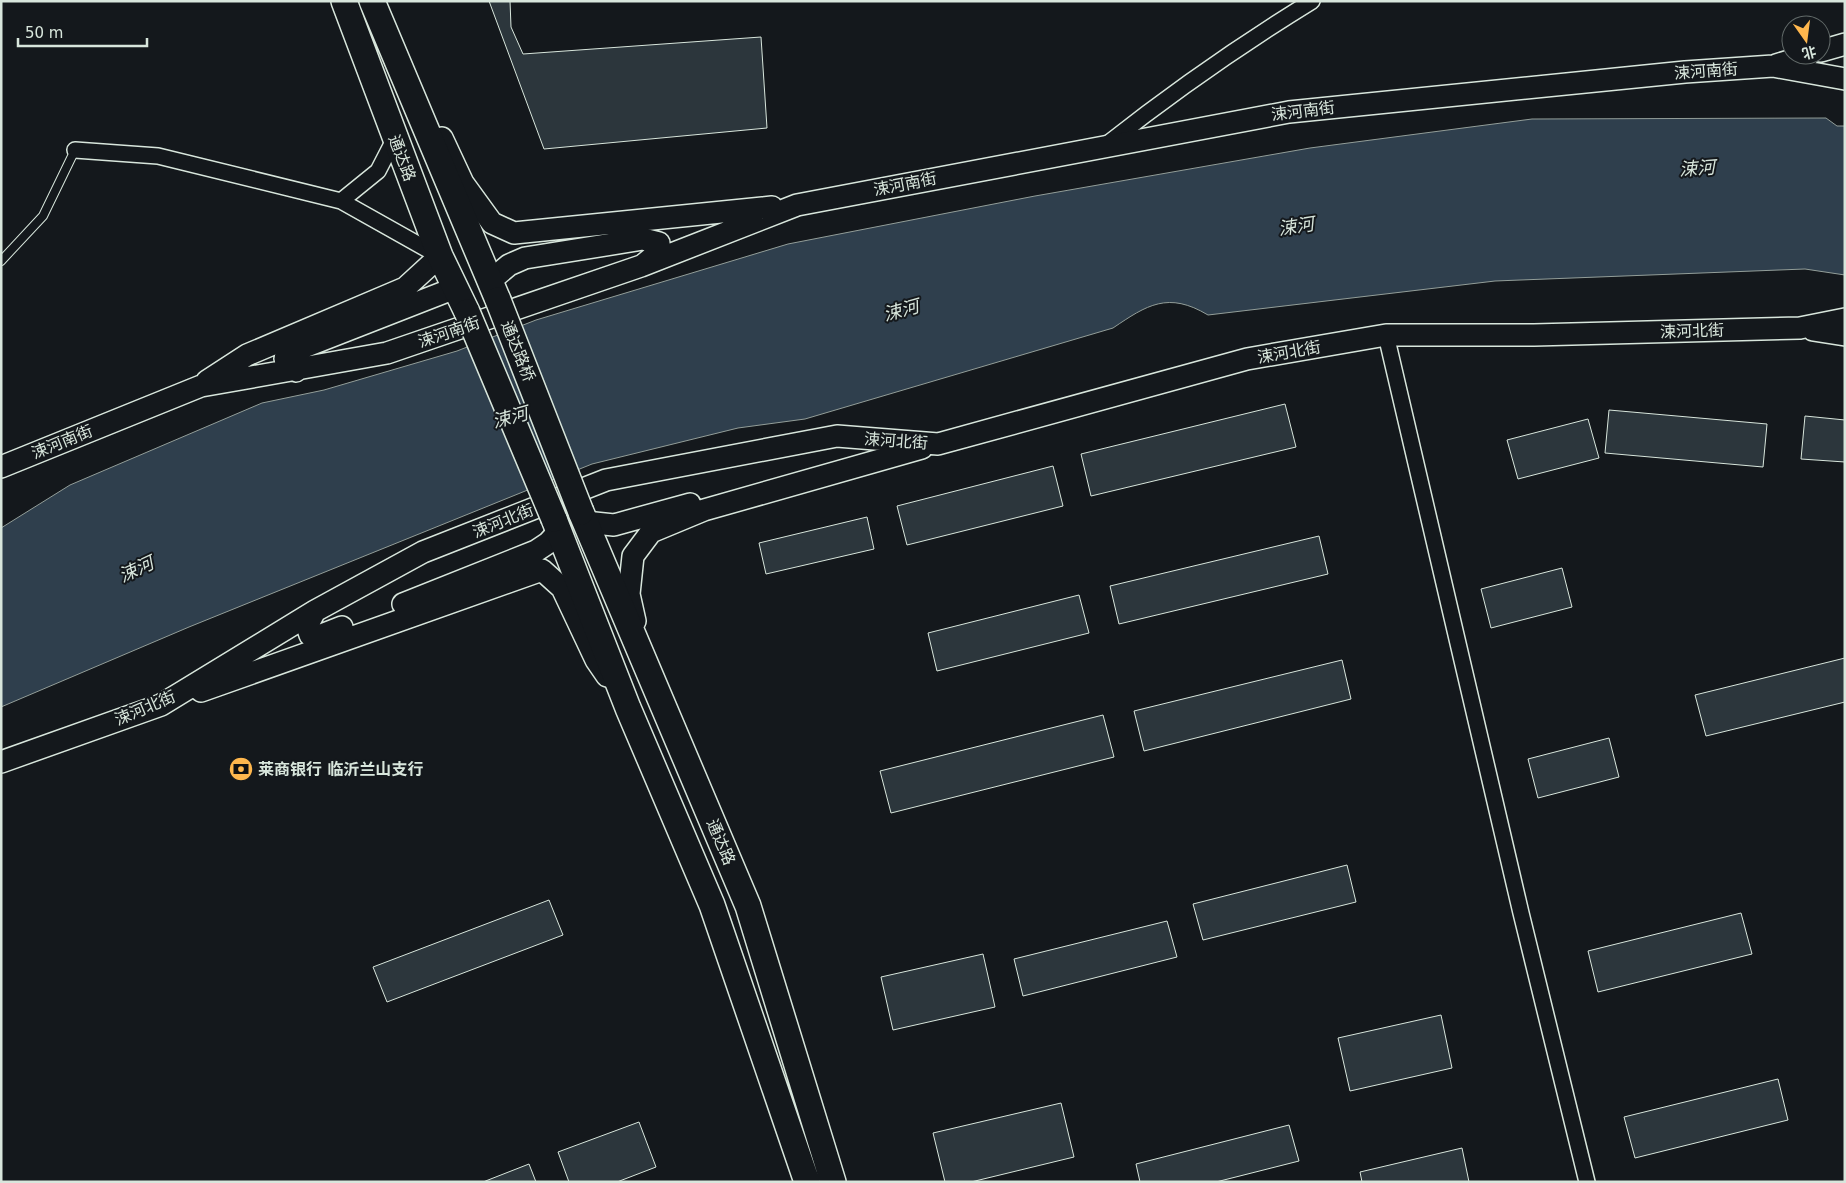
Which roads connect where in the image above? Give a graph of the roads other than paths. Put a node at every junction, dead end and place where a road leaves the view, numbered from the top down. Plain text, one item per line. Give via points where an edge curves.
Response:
1 (344, 1) edge
2 (372, 1) edge
3 (1312, 1) edge
4 (1845, 44) edge
5 (1831, 49) edge
6 (1781, 63) edge
7 (1772, 66) junction
8 (1845, 79) edge
9 (408, 82) junction
10 (395, 138) junction
11 (1105, 146) junction
12 (75, 150) joint
13 (341, 201) junction
14 (797, 205) junction
15 (440, 256) junction
16 (1, 261) edge
17 (641, 266) junction
18 (455, 288) junction
19 (494, 290) junction
20 (467, 312) joint
21 (1845, 319) edge
22 (1800, 328) junction
23 (1386, 335) junction
24 (1845, 335) edge
25 (296, 370) junction
26 (201, 386) junction
27 (818, 439) junction
28 (938, 444) junction
29 (1, 467) edge
30 (583, 517) junction
31 (557, 525) junction
32 (315, 612) junction
33 (641, 648) junction
34 (161, 705) junction
35 (628, 708) junction
36 (1, 762) edge
37 (807, 1182) edge
38 (834, 1182) edge
39 (1587, 1182) edge

1 - 10 main road, 通达路
2 - 9 main road, 通达路
3 - 11 street via 1234,49
4 - 5 main road
6 - 7 main road
7 - 8 main road, 涑河南街
7 - 11 main road, 涑河南街 via 1289,112
9 - 14 main road via 429,109 463,183 492,223 514,233
9 - 19 main road, 通达路
10 - 13 street via 378,171
10 - 15 main road, 通达路
11 - 14 main road, 涑河南街
12 - 13 street via 158,156
12 - 16 lane via 43,216
13 - 15 street
14 - 17 main road, 涑河南街
15 - 18 main road, 通达路
15 - 26 main road via 405,288 247,355
17 - 19 main road via 659,252 658,243 643,240 525,258 509,265
17 - 25 main road, 涑河南街 via 387,353
18 - 20 main road, 通达路
18 - 25 main road via 304,347 285,359
19 - 30 main road, 通达路桥, bridge
20 - 31 main road, 通达路桥, bridge
21 - 22 main road, 涑河北街
22 - 23 main road, 涑河北街 via 1534,335
22 - 24 main road
23 - 28 main road, 涑河北街 via 1247,359
23 - 39 street via 1516,894
25 - 26 main road, 涑河南街
26 - 29 main road, 涑河南街
27 - 28 main road, 涑河北街 via 837,436
27 - 30 main road via 830,452 831,459 824,466 614,525
27 - 32 main road, 涑河北街 via 606,480 423,552
28 - 33 main road via 704,510 651,532 633,556 629,594
30 - 33 main road, 通达路
31 - 32 main road via 548,543 536,551 319,636 310,635 307,626
31 - 35 main road, 通达路
32 - 34 main road, 涑河北街
33 - 38 main road, 通达路 via 748,906
34 - 35 main road via 542,570 562,588 596,660
34 - 36 main road, 涑河北街
35 - 37 main road, 通达路 via 712,905

